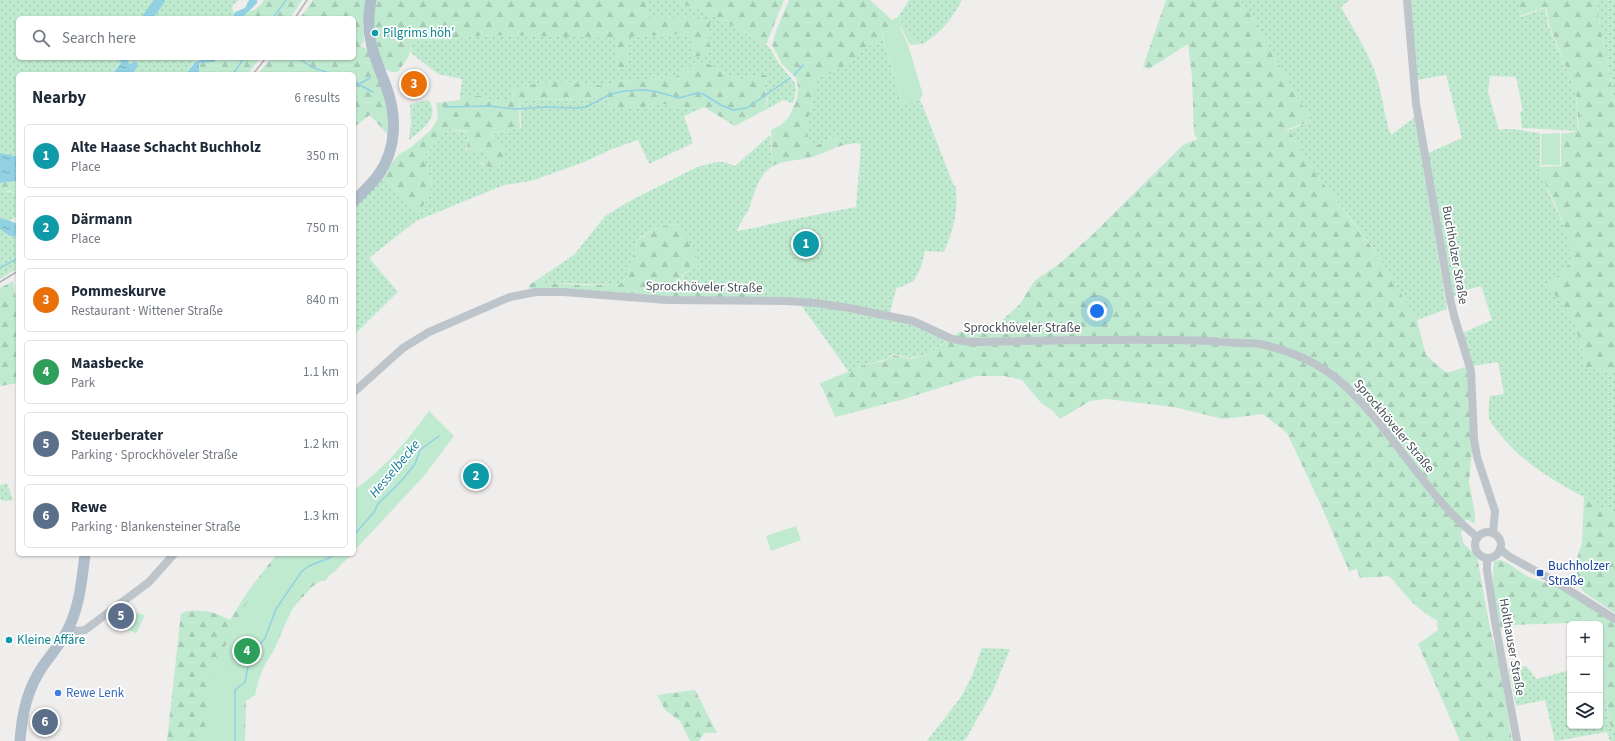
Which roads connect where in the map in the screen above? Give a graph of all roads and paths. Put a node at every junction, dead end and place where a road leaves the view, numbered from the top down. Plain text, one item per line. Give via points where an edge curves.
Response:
1 (371, 0) edge
2 (1408, 0) edge
3 (356, 199) edge
4 (356, 390) edge
5 (1493, 533) junction
6 (1477, 537) junction
7 (1500, 549) junction
8 (85, 556) edge
9 (172, 556) edge
10 (1487, 558) junction
11 (1615, 619) edge
12 (69, 627) junction
13 (20, 741) edge
14 (1517, 741) edge

1 - 3 main road via 368,20 371,44 392,106 394,134 379,174
2 - 5 street, Buchholzer Straße via 1416,104 1454,319 1471,371 1474,439 1477,457 1495,510
4 - 6 street, Sprockhöveler Straße via 403,348 428,332 510,297 536,292 667,300 787,300 816,303 913,321 952,339 970,342 1118,339 1213,340 1260,344 1301,357 1326,370 1343,383 1402,450 1443,504
5 - 6 street via 1483,533
5 - 7 street via 1500,540
6 - 10 street via 1477,552
7 - 10 street via 1495,555
7 - 11 street
8 - 12 main road via 76,609
9 - 12 street via 148,582 85,630 76,631
10 - 14 street, Holthauser Straße via 1493,608
12 - 13 main road via 30,690 23,712

